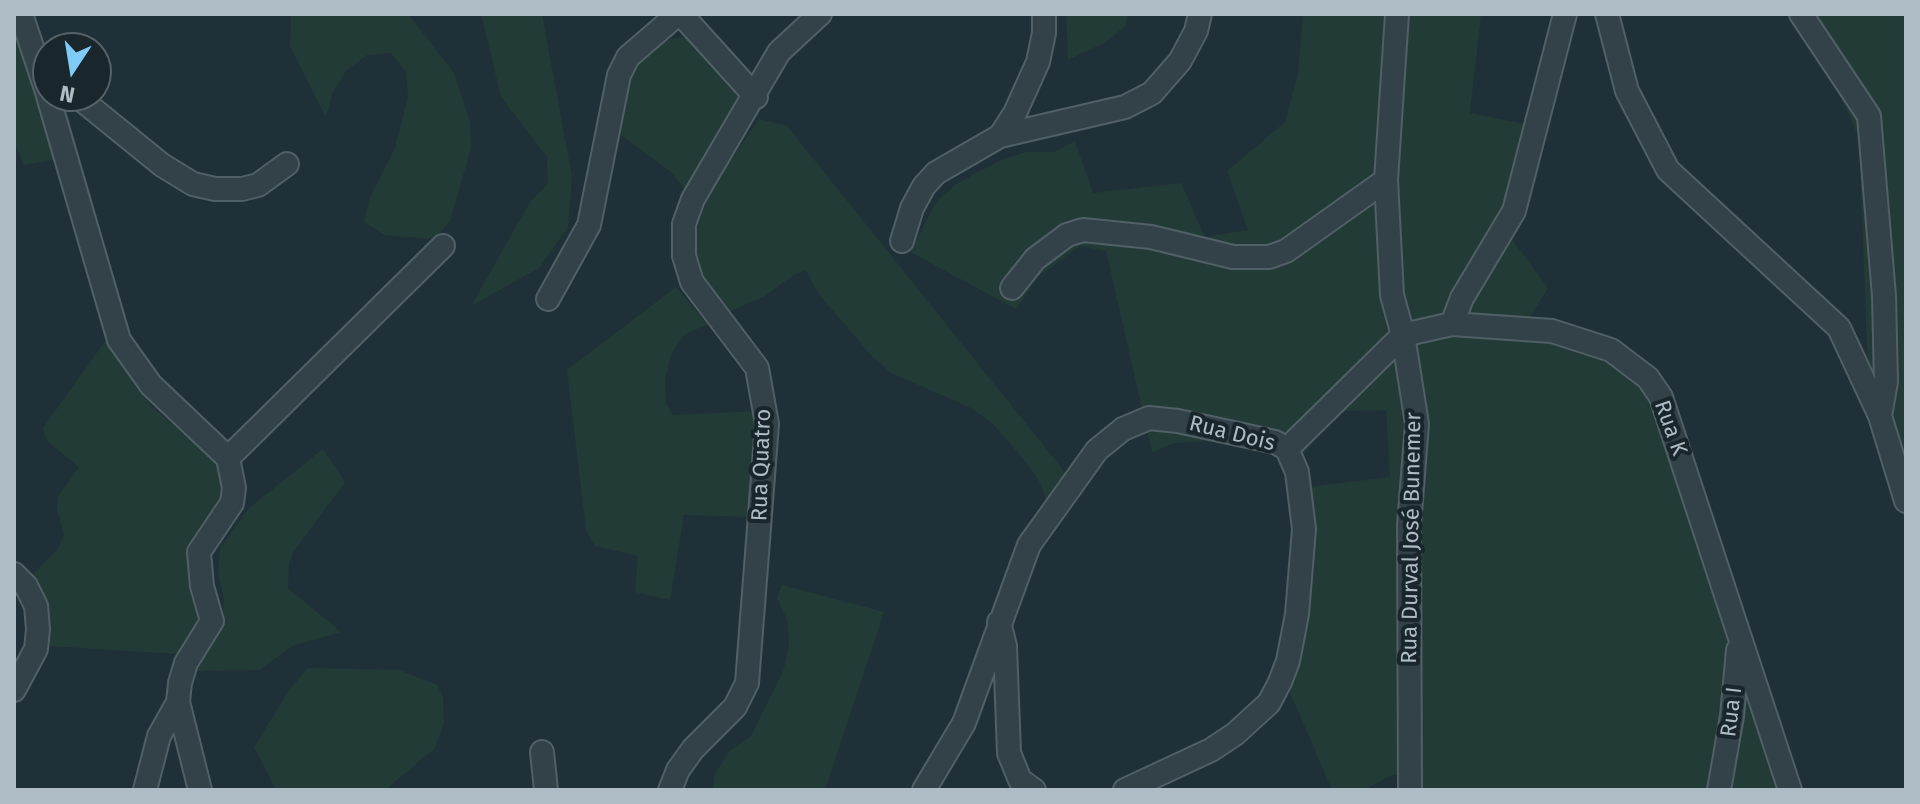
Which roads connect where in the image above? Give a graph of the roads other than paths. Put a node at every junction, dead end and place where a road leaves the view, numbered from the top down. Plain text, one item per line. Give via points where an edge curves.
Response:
1 (21, 14) edge
2 (680, 14) edge
3 (1044, 14) edge
4 (1200, 14) edge
5 (1397, 14) edge
6 (1565, 14) edge
7 (1607, 14) edge
8 (1801, 14) edge
9 (811, 21) edge
10 (32, 43) edge
11 (756, 97) junction
12 (53, 112) edge
13 (96, 112) edge
14 (1000, 136) junction
15 (287, 164) dead end
16 (1386, 180) junction
17 (902, 241) dead end
18 (443, 246) dead end
19 (1012, 288) dead end
20 (548, 299) dead end
21 (1452, 324) junction
22 (1403, 335) junction
23 (1880, 416) junction
24 (1287, 449) junction
25 (228, 458) junction
26 (1906, 501) edge
27 (14, 574) edge
28 (999, 621) junction
29 (1738, 633) junction
30 (14, 690) edge
31 (178, 702) junction
32 (542, 752) dead end
33 (145, 790) edge
34 (200, 790) edge
35 (546, 790) edge
36 (670, 790) edge
37 (924, 790) edge
38 (1034, 790) edge
39 (1125, 790) edge
40 (1410, 790) edge
41 (1719, 790) edge
42 (1790, 790) edge

1 - 10 street
2 - 11 street
2 - 20 street via 628,57 619,75 589,225
3 - 14 street via 1038,62
4 - 14 street via 1180,61 1152,93 1125,107
5 - 16 street, Rua Durval José Bunemer
6 - 21 street via 1514,211
7 - 23 street via 1627,91 1668,170 1830,317 1856,358
8 - 23 street via 1869,116 1884,296 1886,382
9 - 11 street, Rua Quatro via 779,52
11 - 36 street, Rua Quatro via 693,199 683,239 692,282 750,357 762,381 767,424 751,653 742,696 693,749
12 - 25 street via 119,340 151,385
13 - 15 street via 193,184 242,189 258,185
14 - 17 street via 936,173 912,208
16 - 19 street via 1286,251 1269,257 1233,257 1151,237 1083,230 1035,259
16 - 22 street, Rua Durval José Bunemer via 1392,295
18 - 25 street
21 - 22 street, Rua K
21 - 29 street, Rua K via 1552,331 1611,350 1648,378 1661,397
22 - 24 street
22 - 40 street, Rua Durval José Bunemer via 1417,424 1409,525
23 - 26 street
24 - 28 street, Rua Dois via 1178,421 1149,418 1123,429 1097,450 1029,545
24 - 39 street, Rua Dois via 1301,487 1304,529 1297,614 1280,682 1269,703 1235,734
25 - 31 street via 232,503 199,552 212,621 186,663
27 - 30 street via 36,606 38,629 36,649
28 - 37 street, Rua Dois via 964,723
28 - 38 street via 1005,646 1009,753 1020,780
29 - 41 street, Rua I via 1732,716
29 - 42 street, Rua K
31 - 33 street via 159,736
31 - 34 street
32 - 35 street

